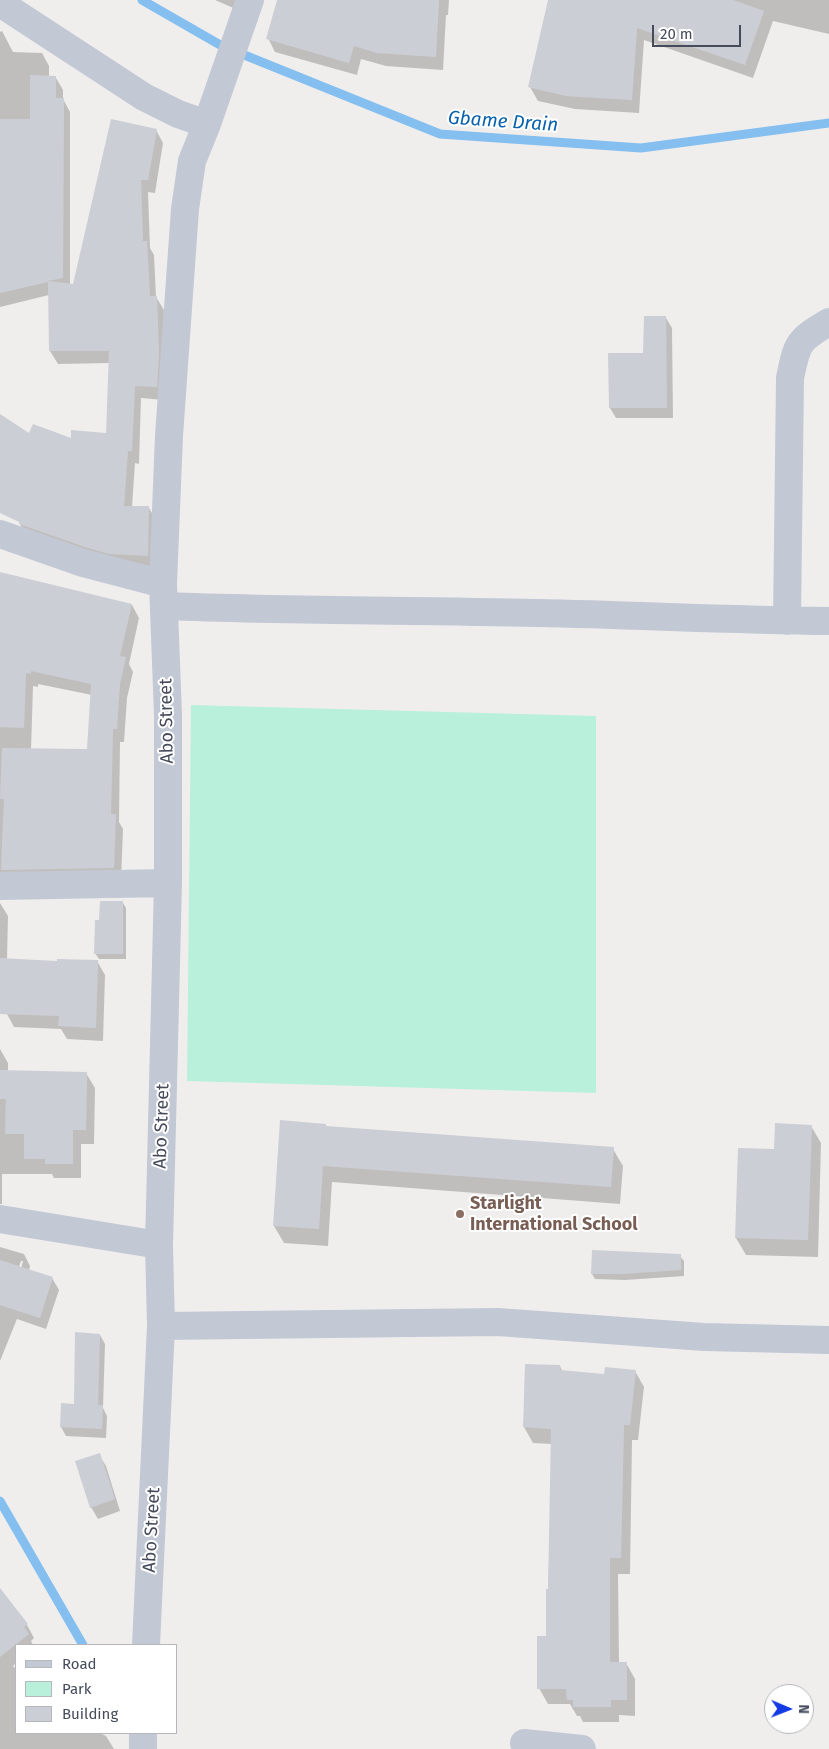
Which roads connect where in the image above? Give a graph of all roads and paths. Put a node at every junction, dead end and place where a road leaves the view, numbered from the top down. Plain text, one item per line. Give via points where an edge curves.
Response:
1 (0, 3) edge
2 (249, 4) edge
3 (207, 124) junction
4 (829, 322) edge
5 (0, 534) edge
6 (164, 595) junction
7 (787, 621) junction
8 (829, 621) edge
9 (168, 883) junction
10 (0, 886) edge
11 (0, 1219) edge
12 (159, 1245) junction
13 (161, 1326) junction
14 (829, 1340) edge
15 (146, 1644) edge
16 (143, 1734) edge
17 (524, 1743) dead end
18 (143, 1749) edge
19 (582, 1749) edge

1 - 3 street via 144,97
2 - 3 street, Abo Street
3 - 6 street, Abo Street via 192,161 185,209 169,436
4 - 7 street via 804,337 795,352 790,378
5 - 6 street
6 - 7 street via 252,609 558,613
6 - 9 street, Abo Street
7 - 8 street
9 - 10 street
9 - 12 street, Abo Street
11 - 12 street
12 - 13 street, Abo Street
13 - 14 street via 498,1322 704,1337
13 - 15 street, Abo Street
16 - 18 street
17 - 19 street

